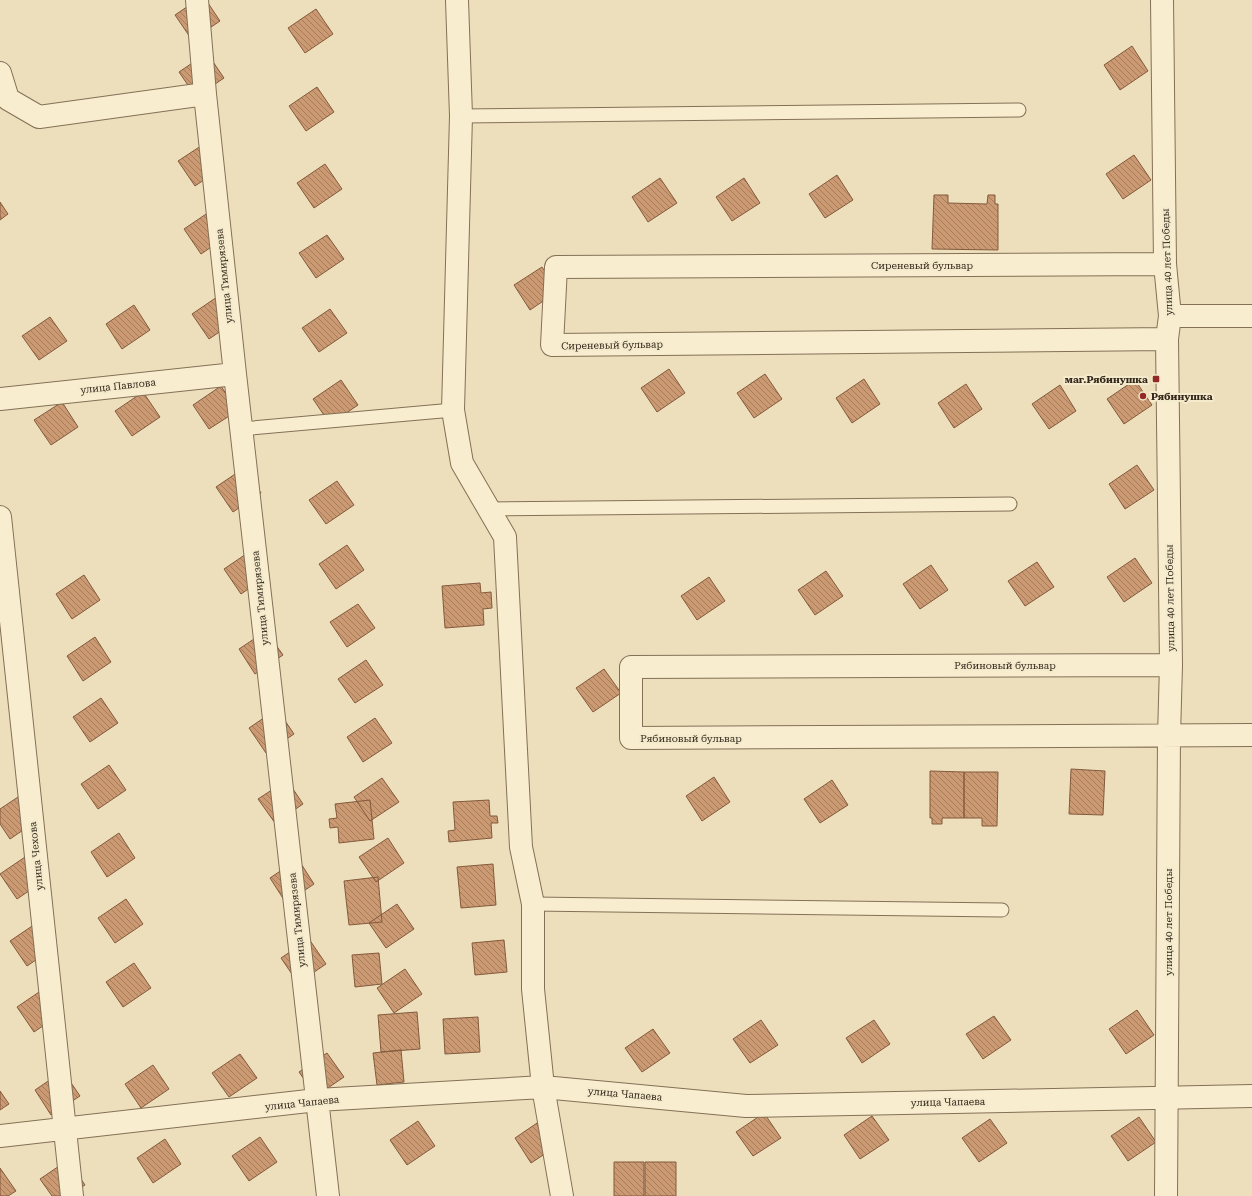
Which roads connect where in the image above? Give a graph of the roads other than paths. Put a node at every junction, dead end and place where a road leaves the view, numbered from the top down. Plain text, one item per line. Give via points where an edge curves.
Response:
1 (197, 0) edge
2 (457, 0) edge
3 (1162, 0) edge
4 (0, 73) edge
5 (205, 94) junction
6 (1020, 110) dead end
7 (461, 116) junction
8 (1165, 264) junction
9 (1170, 316) junction
10 (1252, 316) edge
11 (1167, 339) junction
12 (235, 374) junction
13 (0, 399) edge
14 (453, 410) junction
15 (241, 429) junction
16 (1010, 504) dead end
17 (488, 509) junction
18 (0, 517) edge
19 (1171, 665) junction
20 (1252, 735) edge
21 (1169, 736) junction
22 (533, 904) junction
23 (1002, 910) dead end
24 (543, 1087) junction
25 (1252, 1096) edge
26 (1166, 1098) junction
27 (317, 1100) junction
28 (65, 1130) junction
29 (0, 1136) edge
30 (72, 1196) edge
31 (328, 1196) edge
32 (562, 1196) edge
33 (1166, 1196) edge

1 - 5 street, улица Тимирязева
2 - 7 street
3 - 8 street, улица 40 лет Победы
4 - 5 street via 8,99 39,117
5 - 12 street, улица Тимирязева
6 - 7 lane
7 - 14 street
8 - 9 street, улица 40 лет Победы
8 - 11 street, Сиреневый бульвар via 556,267 552,345
9 - 10 street
9 - 11 street, улица 40 лет Победы
11 - 19 street, улица 40 лет Победы
12 - 13 street, улица Павлова
12 - 15 street, улица Тимирязева
14 - 15 lane
14 - 17 street via 462,463
15 - 27 street, улица Тимирязева
16 - 17 lane
17 - 22 street via 504,537 521,847
18 - 28 street, улица Чехова
19 - 21 street, улица 40 лет Победы
19 - 21 street, Рябиновый бульвар via 631,667 631,738
20 - 21 street
21 - 26 street, улица 40 лет Победы
22 - 23 lane
22 - 24 street via 533,989
24 - 26 street, улица Чапаева via 746,1106
24 - 27 street, улица Чапаева
24 - 32 street
25 - 26 street, улица Чапаева
26 - 33 street, улица 40 лет Победы
27 - 28 street, улица Чапаева
27 - 31 street, улица Тимирязева
28 - 29 street, улица Чапаева
28 - 30 street, улица Чехова

